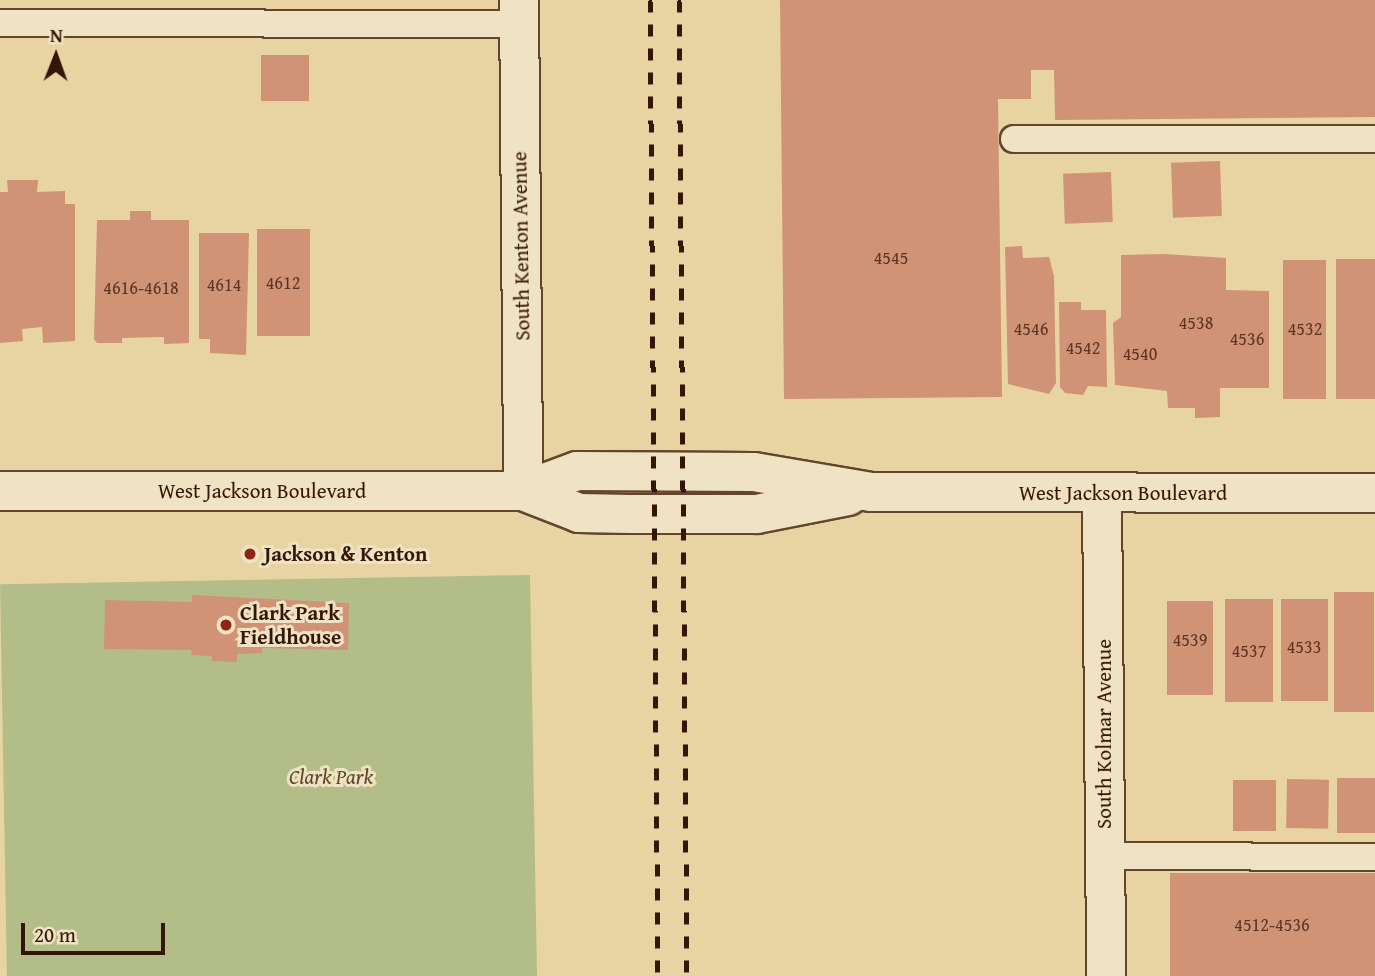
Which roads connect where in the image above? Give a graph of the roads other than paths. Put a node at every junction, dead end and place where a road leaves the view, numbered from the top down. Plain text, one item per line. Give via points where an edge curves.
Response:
1 (519, 12) edge
2 (0, 23) edge
3 (1014, 139) dead end
4 (1375, 139) edge
5 (0, 491) edge
6 (523, 491) junction
7 (1102, 493) junction
8 (1375, 493) edge
9 (1105, 856) junction
10 (1375, 857) edge
11 (1106, 976) edge

1 - 2 lane
1 - 6 street, South Kenton Avenue
3 - 4 lane
5 - 6 street, West Jackson Boulevard
6 - 7 street, West Jackson Boulevard via 579,513 630,514 757,514 871,492
7 - 8 street, West Jackson Boulevard
7 - 9 street, South Kolmar Avenue
9 - 10 lane
9 - 11 street, South Kolmar Avenue

